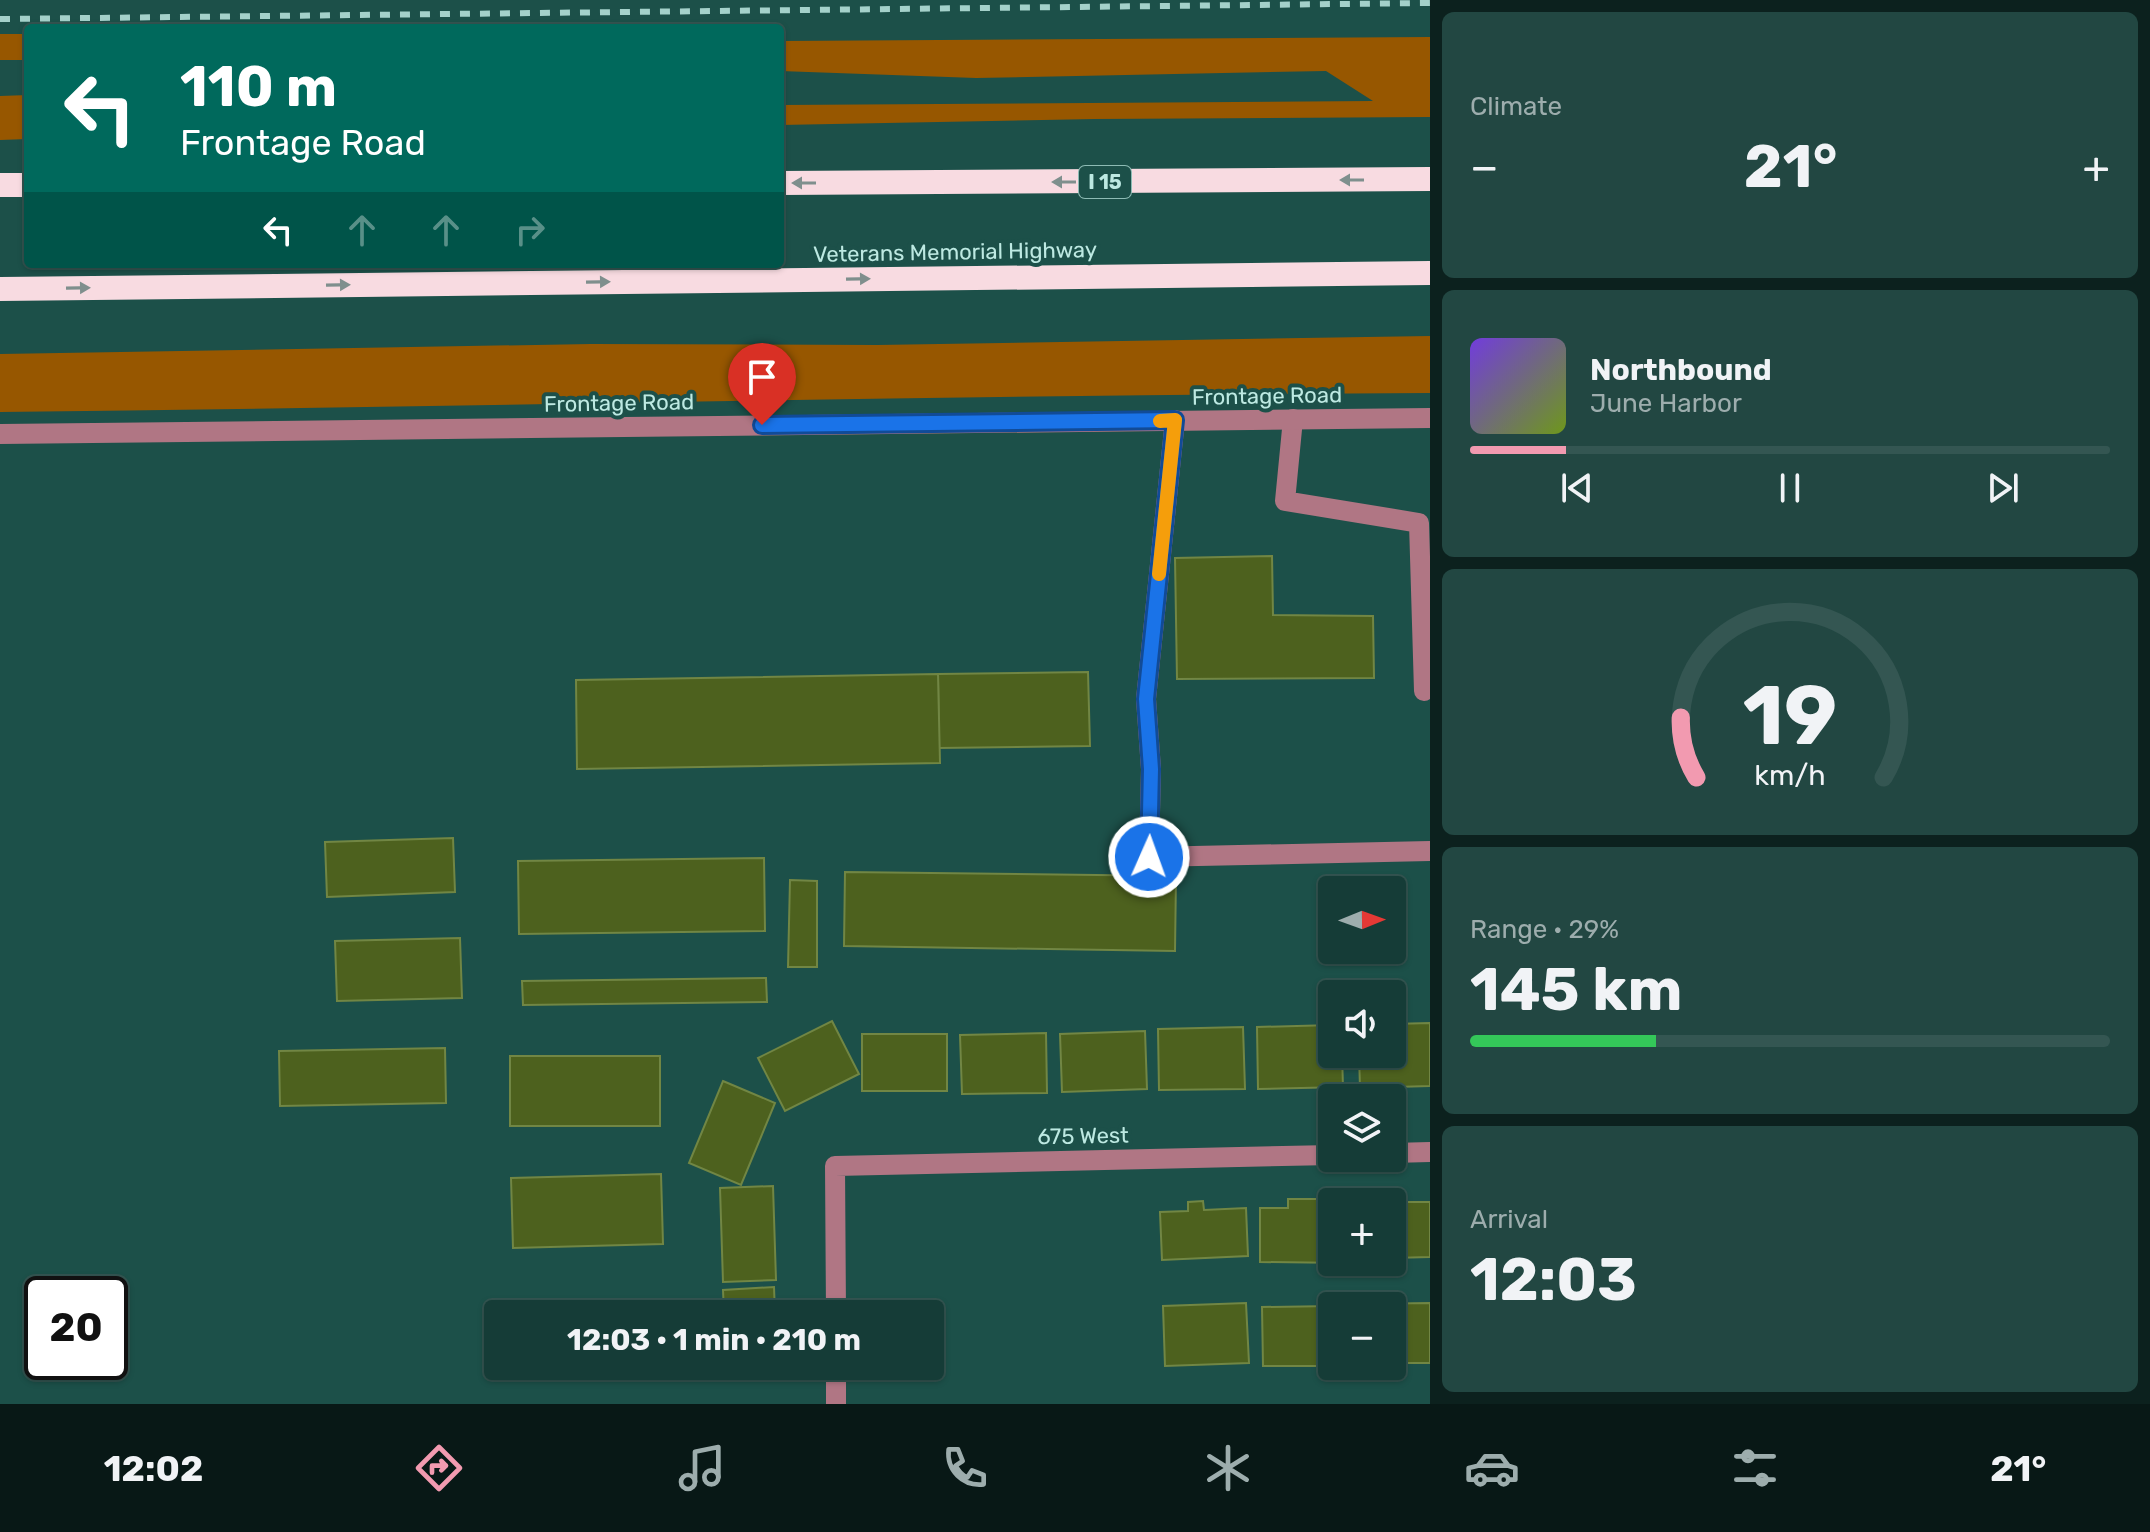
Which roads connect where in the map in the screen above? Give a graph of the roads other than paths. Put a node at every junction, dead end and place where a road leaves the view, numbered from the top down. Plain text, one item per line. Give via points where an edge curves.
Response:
1 (1430, 179) edge
2 (784, 183) edge
3 (0, 185) edge
4 (24, 185) edge
5 (1430, 273) edge
6 (0, 289) edge
7 (1430, 418) edge
8 (1293, 419) junction
9 (1175, 420) junction
10 (0, 434) edge
11 (1424, 691) dead end
12 (1430, 851) edge
13 (1430, 1152) edge
14 (1406, 1153) edge
15 (1318, 1155) edge
16 (836, 1300) edge
17 (836, 1380) edge
18 (836, 1404) edge

1 -> 2 highway, I 15
3 - 4 highway
6 -> 5 highway, Veterans Memorial Highway
7 - 8 street, Frontage Road
8 - 9 street, Frontage Road
8 - 11 street via 1285,501 1419,523
9 - 10 street, Frontage Road
9 - 12 street via 1146,699 1149,857
13 - 14 street
15 - 16 street, 675 West via 835,1166
17 - 18 street

